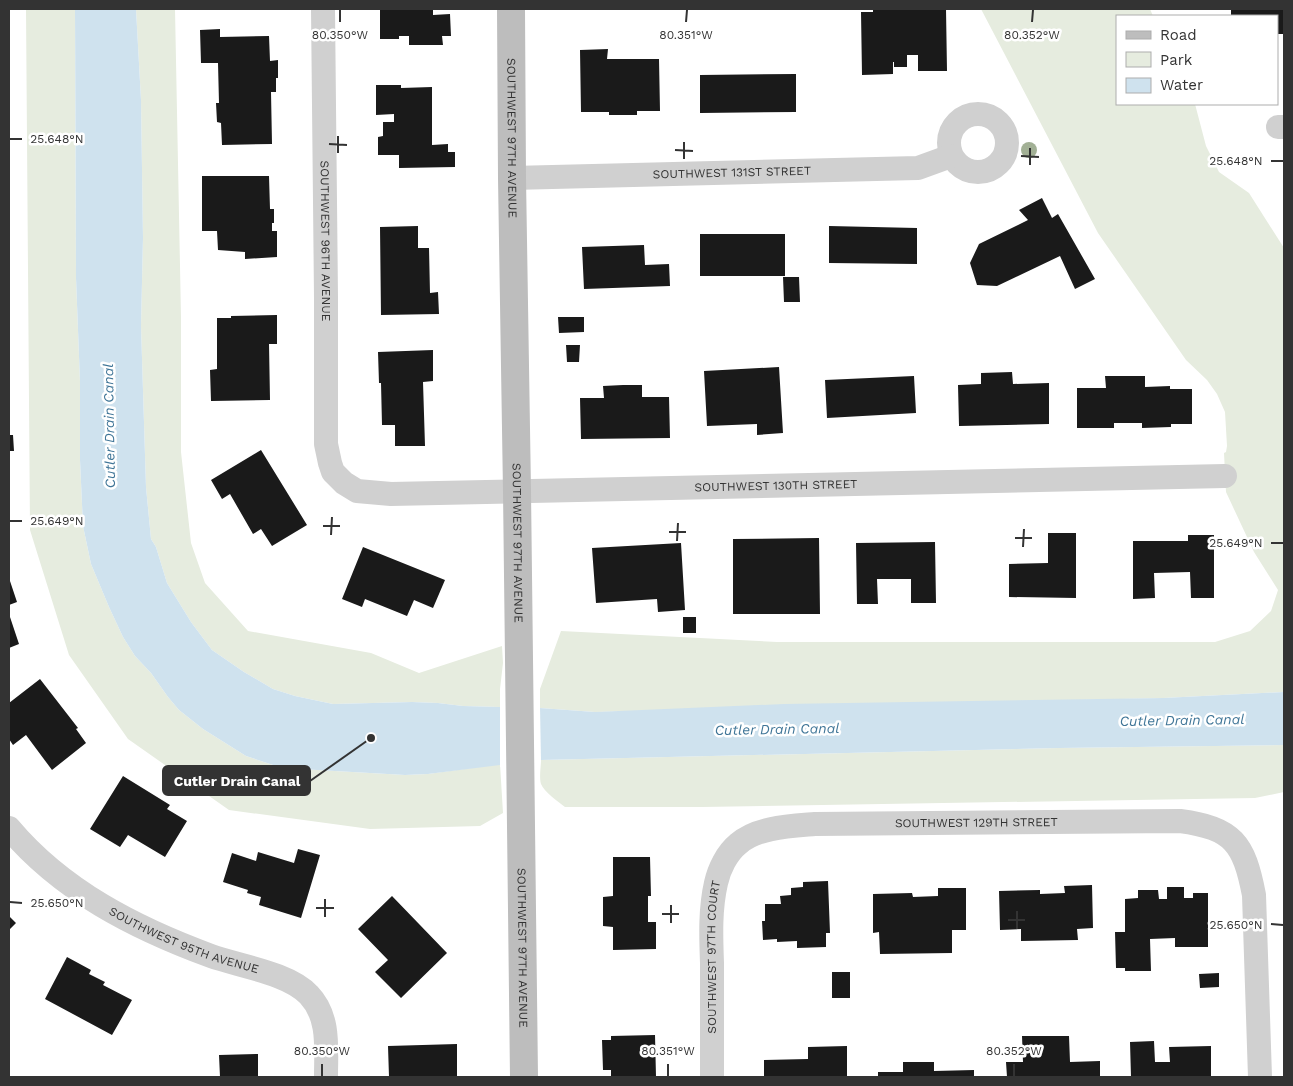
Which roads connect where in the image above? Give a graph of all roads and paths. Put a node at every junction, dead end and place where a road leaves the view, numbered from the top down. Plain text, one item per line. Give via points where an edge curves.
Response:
1 (323, 9) edge
2 (511, 9) edge
3 (951, 156) dead end
4 (512, 178) junction
5 (333, 472) joint
6 (1225, 476) dead end
7 (517, 491) junction
8 (9, 828) edge
9 (739, 843) joint
10 (326, 1077) edge
11 (524, 1077) edge
12 (712, 1077) edge
13 (1260, 1077) edge

1 - 5 street, SOUTHWEST 96TH AVENUE via 326,434
2 - 4 street, SOUTHWEST 97TH AVENUE
3 - 4 street, SOUTHWEST 131ST STREET via 918,168
4 - 7 street, SOUTHWEST 97TH AVENUE
5 - 7 street, SOUTHWEST 130TH STREET via 357,491 374,493
6 - 7 street, SOUTHWEST 130TH STREET
7 - 11 street, SOUTHWEST 97TH AVENUE
8 - 10 street, SOUTHWEST 95TH AVENUE via 56,875 102,906 180,944 298,985 321,1013 326,1038
9 - 12 street, SOUTHWEST 97TH COURT via 720,868 714,894 711,924
9 - 13 street, SOUTHWEST 129TH STREET via 773,828 837,823 1180,821 1216,829 1234,842 1244,856 1254,895

